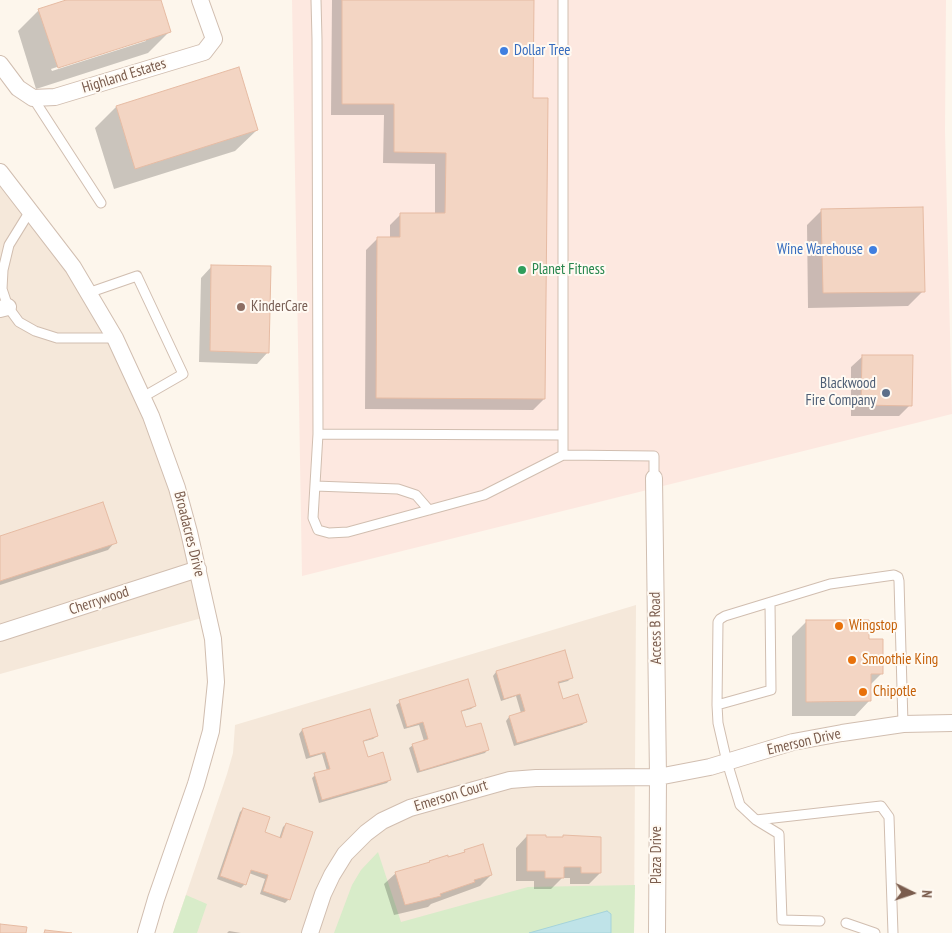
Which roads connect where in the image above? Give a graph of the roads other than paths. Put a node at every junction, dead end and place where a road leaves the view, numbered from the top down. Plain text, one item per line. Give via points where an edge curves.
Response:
1 (200, 0) edge
2 (316, 0) edge
3 (563, 0) edge
4 (0, 64) edge
5 (33, 98) junction
6 (0, 172) edge
7 (101, 203) dead end
8 (30, 211) junction
9 (88, 293) junction
10 (4, 308) edge
11 (115, 338) junction
12 (143, 398) junction
13 (318, 434) junction
14 (563, 435) junction
15 (563, 455) junction
16 (654, 478) joint
17 (315, 486) junction
18 (430, 510) junction
19 (198, 569) junction
20 (770, 603) junction
21 (0, 633) edge
22 (717, 705) junction
23 (952, 723) edge
24 (903, 724) junction
25 (727, 762) junction
26 (658, 778) junction
27 (756, 820) junction
28 (820, 921) dead end
29 (846, 923) dead end
30 (146, 933) edge
31 (310, 933) edge
32 (657, 933) edge
33 (875, 933) edge
34 (893, 933) edge

1 - 5 street, Highland Estates via 214,39 204,52 55,97
2 - 13 lane
3 - 14 lane
4 - 5 street via 18,88
5 - 7 lane
6 - 8 street, Broadacres Drive
8 - 9 street, Broadacres Drive via 73,267
8 - 10 lane via 9,245 3,270
9 - 11 street, Broadacres Drive
9 - 12 lane via 137,276 183,374
10 - 11 lane via 19,322 57,338
11 - 12 street, Broadacres Drive
12 - 19 street, Broadacres Drive via 177,488
13 - 14 lane
13 - 17 lane
14 - 15 lane
15 - 16 lane via 654,456
15 - 18 lane via 484,495
16 - 26 street, Access B Road
17 - 18 lane via 398,488 416,495
17 - 18 lane via 313,518 318,530 329,534
19 - 21 street, Cherrywood
19 - 30 street, Broadacres Drive via 215,658 211,731
20 - 22 lane via 725,616 718,622
20 - 22 lane via 771,690
20 - 24 lane via 830,584 898,577
22 - 25 lane
23 - 24 street, Emerson Drive
24 - 25 street, Emerson Drive via 793,742
25 - 26 street, Emerson Drive
25 - 27 lane via 740,805
26 - 31 street, Emerson Court via 519,778 394,814 366,833 339,863 323,894
26 - 32 street, Plaza Drive
27 - 28 lane via 779,834 782,920
27 - 34 lane via 881,806 890,818
29 - 33 lane

